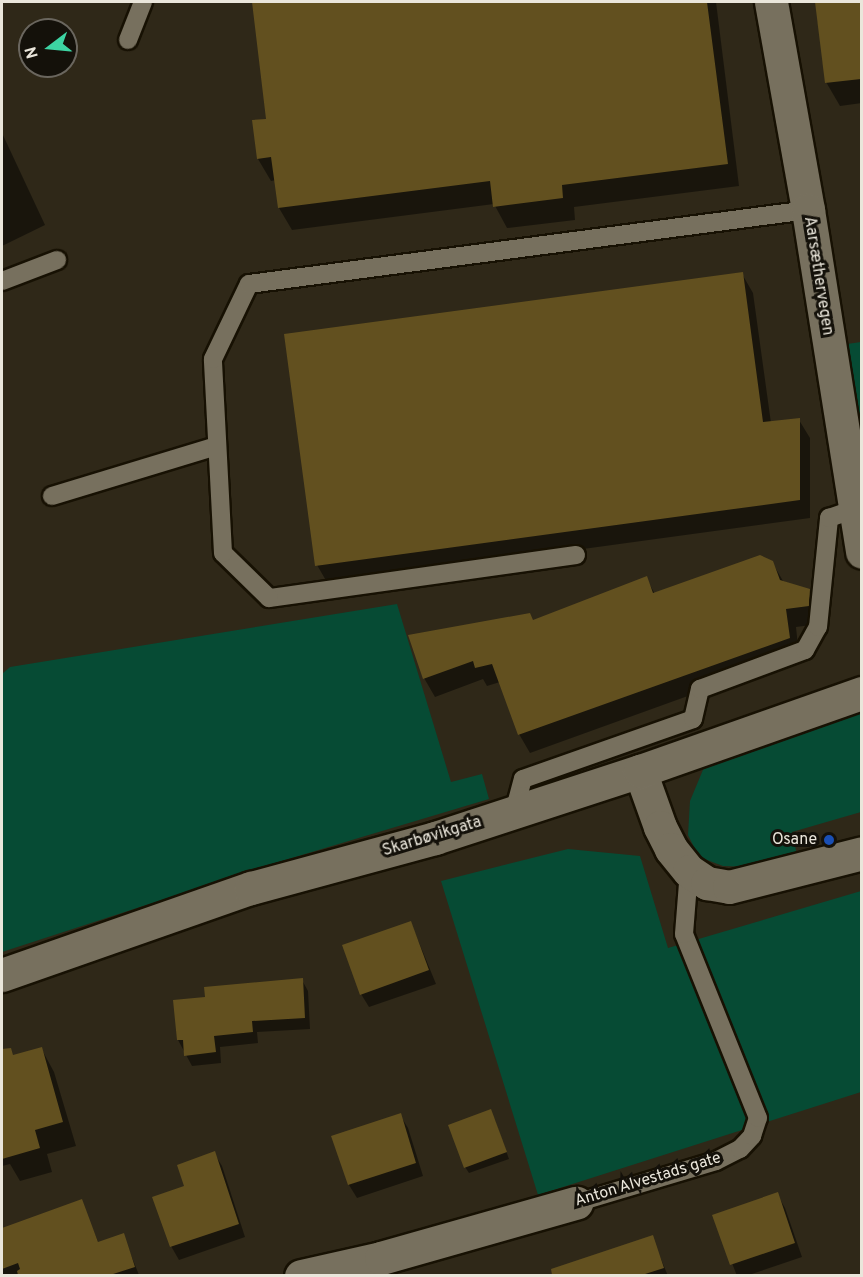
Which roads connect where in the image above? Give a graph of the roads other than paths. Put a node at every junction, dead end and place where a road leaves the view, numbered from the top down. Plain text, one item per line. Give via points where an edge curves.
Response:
1 (143, 2) edge
2 (771, 2) edge
3 (128, 40) dead end
4 (808, 210) junction
5 (57, 260) dead end
6 (2, 281) edge
7 (217, 446) junction
8 (52, 496) dead end
9 (855, 509) junction
10 (861, 552) edge
11 (576, 555) dead end
12 (861, 693) edge
13 (640, 771) junction
14 (514, 812) junction
15 (861, 853) edge
16 (689, 871) junction
17 (2, 975) edge
18 (576, 1203) joint
19 (301, 1275) edge

1 - 3 lane
2 - 4 street, Aarsæthervegen
4 - 7 lane via 249,284 213,359
4 - 9 street, Aarsæthervegen
5 - 6 lane
7 - 8 lane
7 - 11 lane via 223,553 269,598
9 - 10 street, Aarsæthervegen
9 - 14 lane via 829,518 818,627 805,650 700,689 693,719 523,779
12 - 13 street, Skarbøvikgata
13 - 14 street, Skarbøvikgata
13 - 16 street via 660,827
14 - 17 street, Skarbøvikgata via 435,838 250,888
15 - 16 street via 729,887 707,883
16 - 18 lane, Anton Alvestads gate via 684,934 758,1118 752,1136 740,1149 716,1161
18 - 19 street, Anton Alvestads gate via 381,1258

